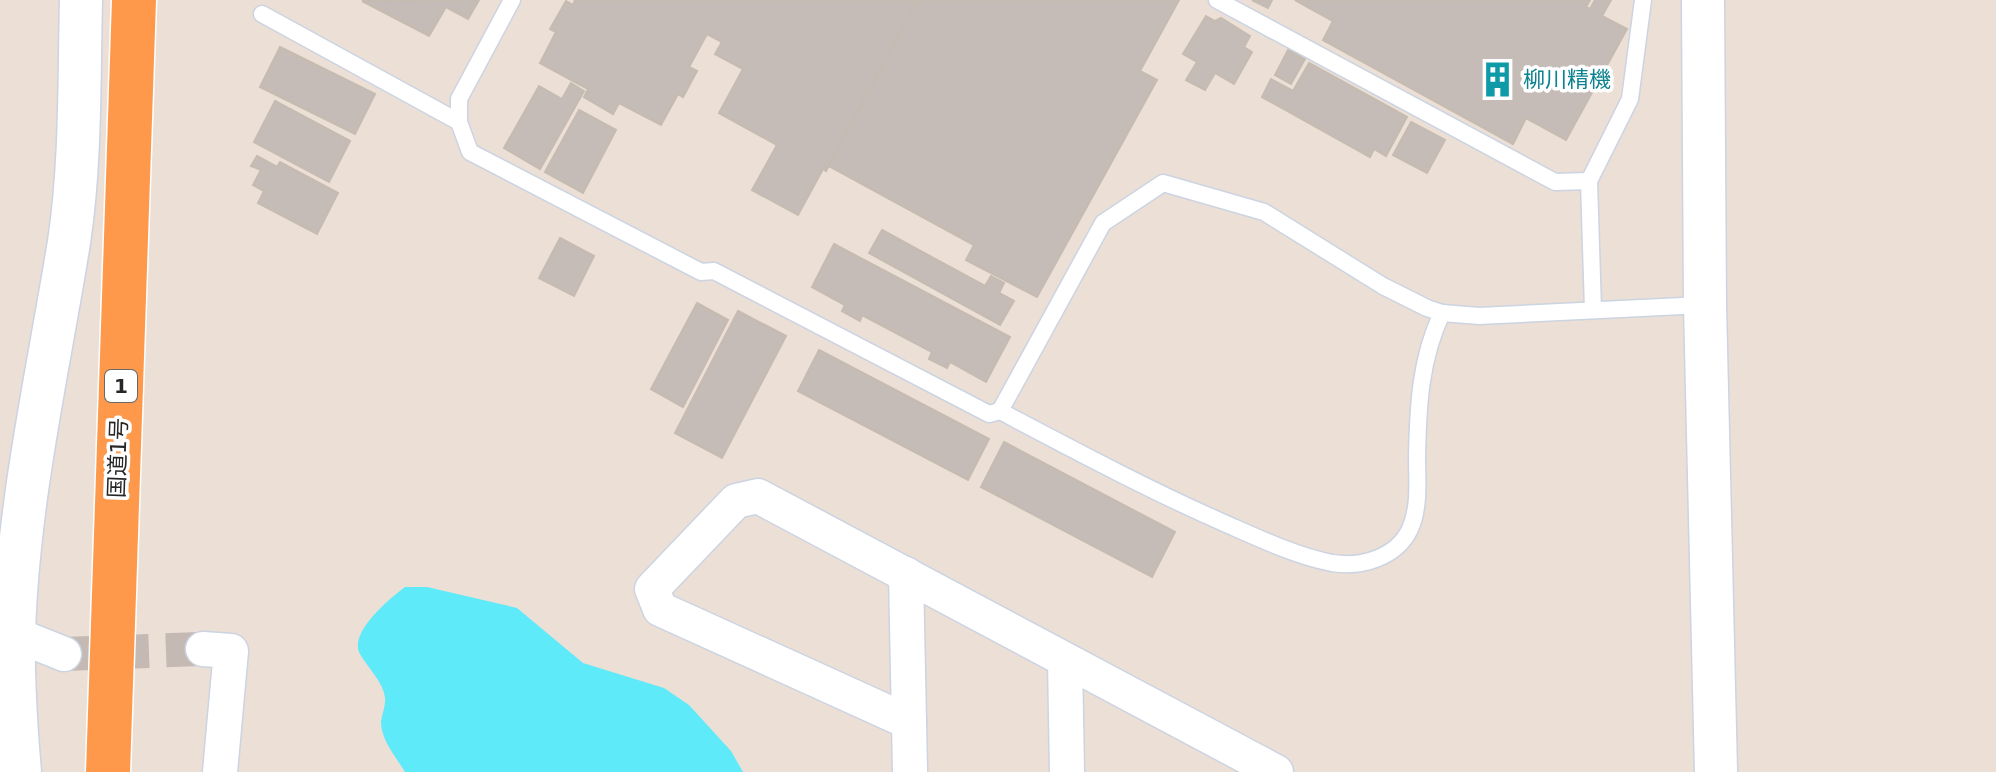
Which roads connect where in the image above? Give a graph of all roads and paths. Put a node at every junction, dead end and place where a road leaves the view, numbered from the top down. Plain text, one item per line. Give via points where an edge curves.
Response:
1 (81, 0) edge
2 (134, 0) edge
3 (512, 0) edge
4 (1217, 0) edge
5 (1643, 0) edge
6 (1703, 0) edge
7 (262, 14) dead end
8 (459, 122) junction
9 (1589, 181) junction
10 (1705, 305) junction
11 (1593, 310) junction
12 (1442, 313) junction
13 (1000, 411) junction
14 (906, 574) junction
15 (7, 627) edge
16 (203, 649) tunnel mouth
17 (64, 654) tunnel mouth
18 (1065, 660) junction
19 (909, 722) junction
20 (1228, 759) edge
21 (20, 772) edge
22 (108, 772) edge
23 (220, 772) edge
24 (910, 772) edge
25 (1067, 772) edge
26 (1276, 772) edge
27 (1716, 772) edge

1 - 15 street via 69,241
2 - 22 highway, 国道1号 / 1
3 - 8 lane via 459,99
4 - 9 lane via 1555,182
5 - 9 lane via 1630,99
6 - 10 street
7 - 8 lane
8 - 13 lane via 470,152 989,414
9 - 11 lane
10 - 11 lane
10 - 27 street
11 - 12 lane
12 - 13 lane via 1383,286 1264,212 1163,183 1103,223
12 - 13 lane via 1421,385 1411,527 1397,549 1381,558 1334,563 1252,535 1152,491
14 - 18 street
14 - 19 street
14 - 19 street via 758,496 736,501 652,589 660,609
15 - 17 street
15 - 21 street
16 - 23 street via 231,651
18 - 20 street
18 - 25 street
19 - 24 street
20 - 26 street

